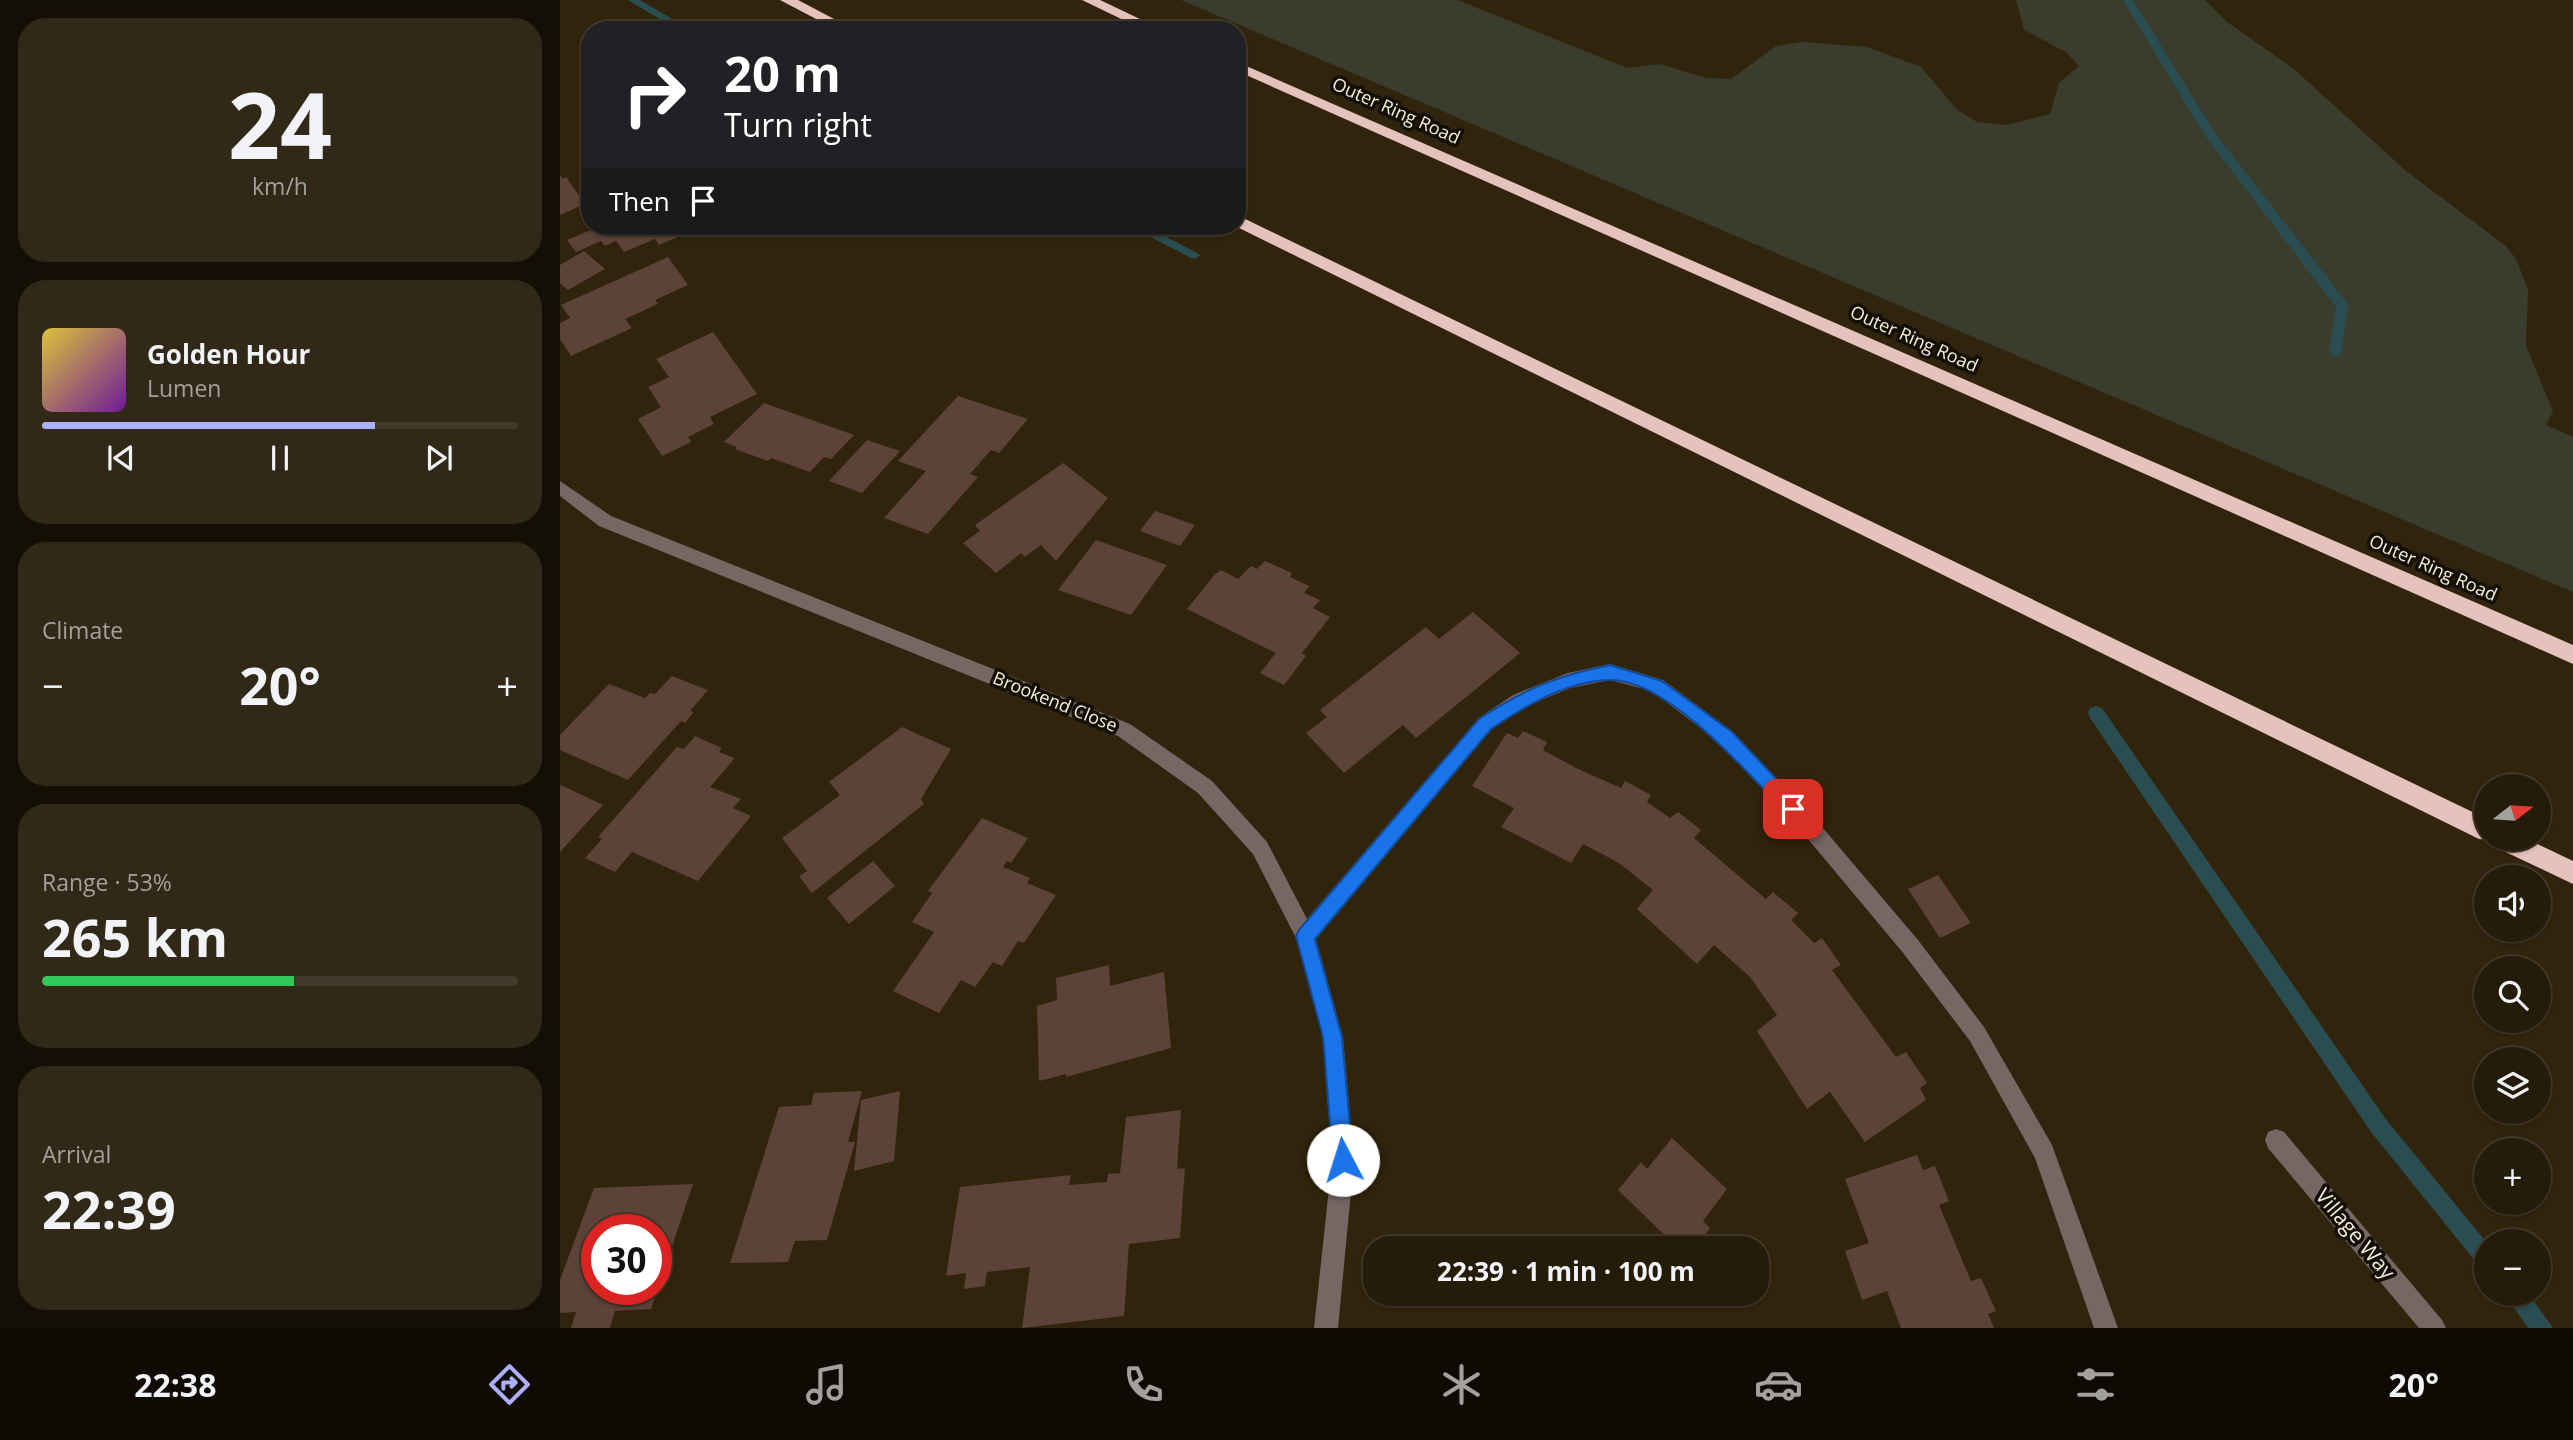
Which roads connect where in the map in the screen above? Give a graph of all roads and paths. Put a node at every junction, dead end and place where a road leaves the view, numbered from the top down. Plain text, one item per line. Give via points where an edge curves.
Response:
1 (787, 0) edge
2 (1088, 0) edge
3 (830, 21) edge
4 (1136, 21) edge
5 (1246, 70) edge
6 (1246, 224) edge
7 (560, 487) edge
8 (2573, 655) edge
9 (2474, 825) edge
10 (2528, 851) edge
11 (2573, 873) edge
12 (1305, 936) junction
13 (2276, 1140) dead end
14 (1326, 1328) edge
15 (2106, 1328) edge
16 (2434, 1328) edge

1 - 3 highway
2 - 4 highway
5 - 8 highway, Outer Ring Road
6 - 9 highway
7 - 12 street, Brookend Close via 605,521 1124,730 1205,786 1260,848
10 - 11 highway
12 - 14 street, Brookend Close via 1333,1037 1343,1160
12 - 15 street via 1485,724 1519,701 1568,681 1610,672 1657,685 1726,737 1810,827 1911,947 1976,1034 2044,1153
13 - 16 street, Village Way

